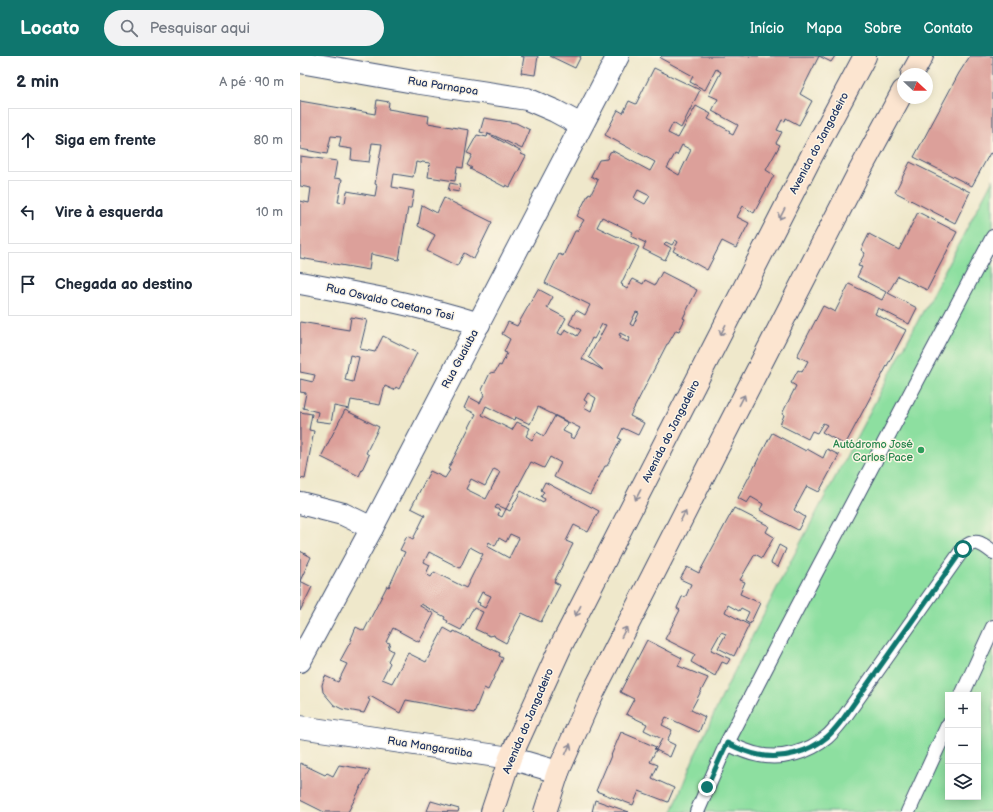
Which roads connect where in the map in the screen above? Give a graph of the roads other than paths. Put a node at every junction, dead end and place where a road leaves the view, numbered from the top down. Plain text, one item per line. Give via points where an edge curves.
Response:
1 (301, 56) edge
2 (618, 56) edge
3 (866, 56) edge
4 (922, 56) edge
5 (300, 61) edge
6 (915, 68) edge
7 (897, 102) edge
8 (581, 125) junction
9 (993, 237) edge
10 (300, 283) edge
11 (479, 324) junction
12 (300, 503) edge
13 (372, 528) junction
14 (993, 552) edge
15 (993, 627) edge
16 (300, 661) edge
17 (963, 692) edge
18 (300, 727) edge
19 (947, 728) edge
20 (727, 743) junction
21 (510, 758) junction
22 (558, 772) junction
23 (492, 812) edge
24 (545, 812) edge
25 (697, 812) edge
26 (908, 812) edge

1 - 5 lane
2 - 8 street, Rua Guaiuba
3 -> 21 street, Avenida do Jangadeiro via 562,644
4 - 6 street
5 - 8 street, Rua Parnapoa via 527,99
22 -> 7 street via 590,700
8 - 11 street, Rua Guaiuba
9 - 20 lane
10 - 11 street, Rua Osvaldo Caetano Tosi via 359,293 446,313
11 - 13 street, Rua Guaiuba
12 - 13 street via 343,514
13 - 16 street, Rua Guaiuba
14 - 20 lane via 984,545 974,542 963,549 843,719 826,738 810,748 780,756 760,756
15 - 17 lane
18 - 21 street, Rua Mangaratiba
19 - 26 lane
20 - 25 lane
21 - 22 street, Rua Mangaratiba
21 - 23 street, Avenida do Jangadeiro
22 - 24 street

